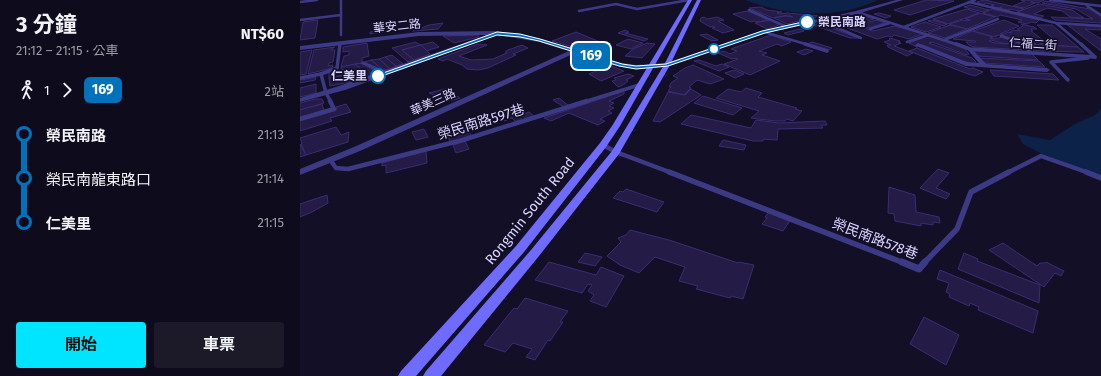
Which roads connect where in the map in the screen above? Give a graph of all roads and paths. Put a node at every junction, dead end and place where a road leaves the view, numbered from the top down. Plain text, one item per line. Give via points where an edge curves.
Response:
1 (318, 0) edge
2 (341, 0) edge
3 (690, 0) edge
4 (699, 0) edge
5 (900, 0) edge
6 (976, 0) edge
7 (1050, 0) edge
8 (300, 2) edge
9 (969, 2) junction
10 (1084, 4) junction
11 (1101, 6) edge
12 (749, 10) dead end
13 (579, 11) dead end
14 (857, 12) junction
15 (341, 14) junction
16 (1101, 14) edge
17 (998, 19) dead end
18 (300, 20) edge
19 (819, 20) junction
20 (891, 23) junction
21 (1056, 23) junction
22 (1101, 26) edge
23 (787, 27) junction
24 (904, 27) junction
25 (870, 29) dead end
26 (764, 32) junction
27 (497, 33) junction
28 (341, 35) dead end
29 (928, 35) junction
30 (1001, 36) dead end
31 (862, 38) dead end
32 (944, 40) junction
33 (907, 42) dead end
34 (340, 43) junction
35 (918, 46) dead end
36 (300, 48) edge
37 (970, 49) junction
38 (576, 50) junction
39 (826, 51) dead end
40 (1031, 52) junction
41 (1095, 57) junction
42 (363, 62) dead end
43 (667, 65) junction
44 (650, 66) junction
45 (985, 66) junction
46 (1047, 70) dead end
47 (386, 73) junction
48 (322, 74) junction
49 (300, 78) edge
50 (1068, 80) dead end
51 (639, 85) junction
52 (326, 93) junction
53 (300, 100) edge
54 (300, 119) edge
55 (603, 145) junction
56 (616, 152) junction
57 (331, 161) junction
58 (300, 172) edge
59 (1101, 178) edge
60 (520, 249) junction
61 (535, 254) junction
62 (406, 376) edge
63 (431, 376) edge

1 - 8 lane
2 - 15 lane
3 - 4 lane
3 - 13 lane via 637,9 616,4
3 - 44 street, Rongmin South Road
4 - 43 street
5 - 14 street
6 - 9 lane
7 - 10 lane
9 - 21 lane
9 - 24 lane
10 - 11 lane
10 - 16 lane
12 - 23 lane
14 - 19 street
14 - 20 lane, 仁福二街
15 - 18 lane
15 - 28 lane
17 - 32 lane
19 - 23 street
19 - 31 lane
20 - 24 lane, 仁福二街
20 - 25 lane
21 - 22 lane
21 - 41 lane
23 - 26 street
24 - 29 lane, 仁福二街
26 - 39 lane
26 - 43 street
27 - 34 street, 華安二路 via 416,34
27 - 38 street, 華安二路
27 - 47 street
29 - 32 lane, 仁福二街
29 - 33 lane
30 - 40 lane via 1018,42
32 - 37 lane, 仁福二街
34 - 36 street, 華安二路
34 - 48 lane via 337,68
35 - 45 street via 966,64
37 - 40 lane, 仁福二街
37 - 45 street
38 - 44 street, 華安二路 via 621,65
38 - 57 street, 華美三路
40 - 41 lane, 仁福二街
41 - 50 lane via 1051,62
42 - 47 lane
43 - 44 street
43 - 56 street
44 - 51 street, Rongmin South Road
45 - 46 street
47 - 52 street
48 - 49 lane
48 - 52 lane
51 - 55 street, Rongmin South Road
51 - 57 lane, 榮民南路597巷 via 463,140 348,169 336,168
52 - 53 street
52 - 54 lane via 334,109
55 - 56 lane, 榮民南路578巷
55 - 60 street, Rongmin South Road
56 - 59 lane, 榮民南路578巷 via 919,269 957,229 971,192 1041,156
56 - 61 street
57 - 58 street, 華美三路
60 - 61 street
60 - 62 street, Rongmin South Road
61 - 63 street

